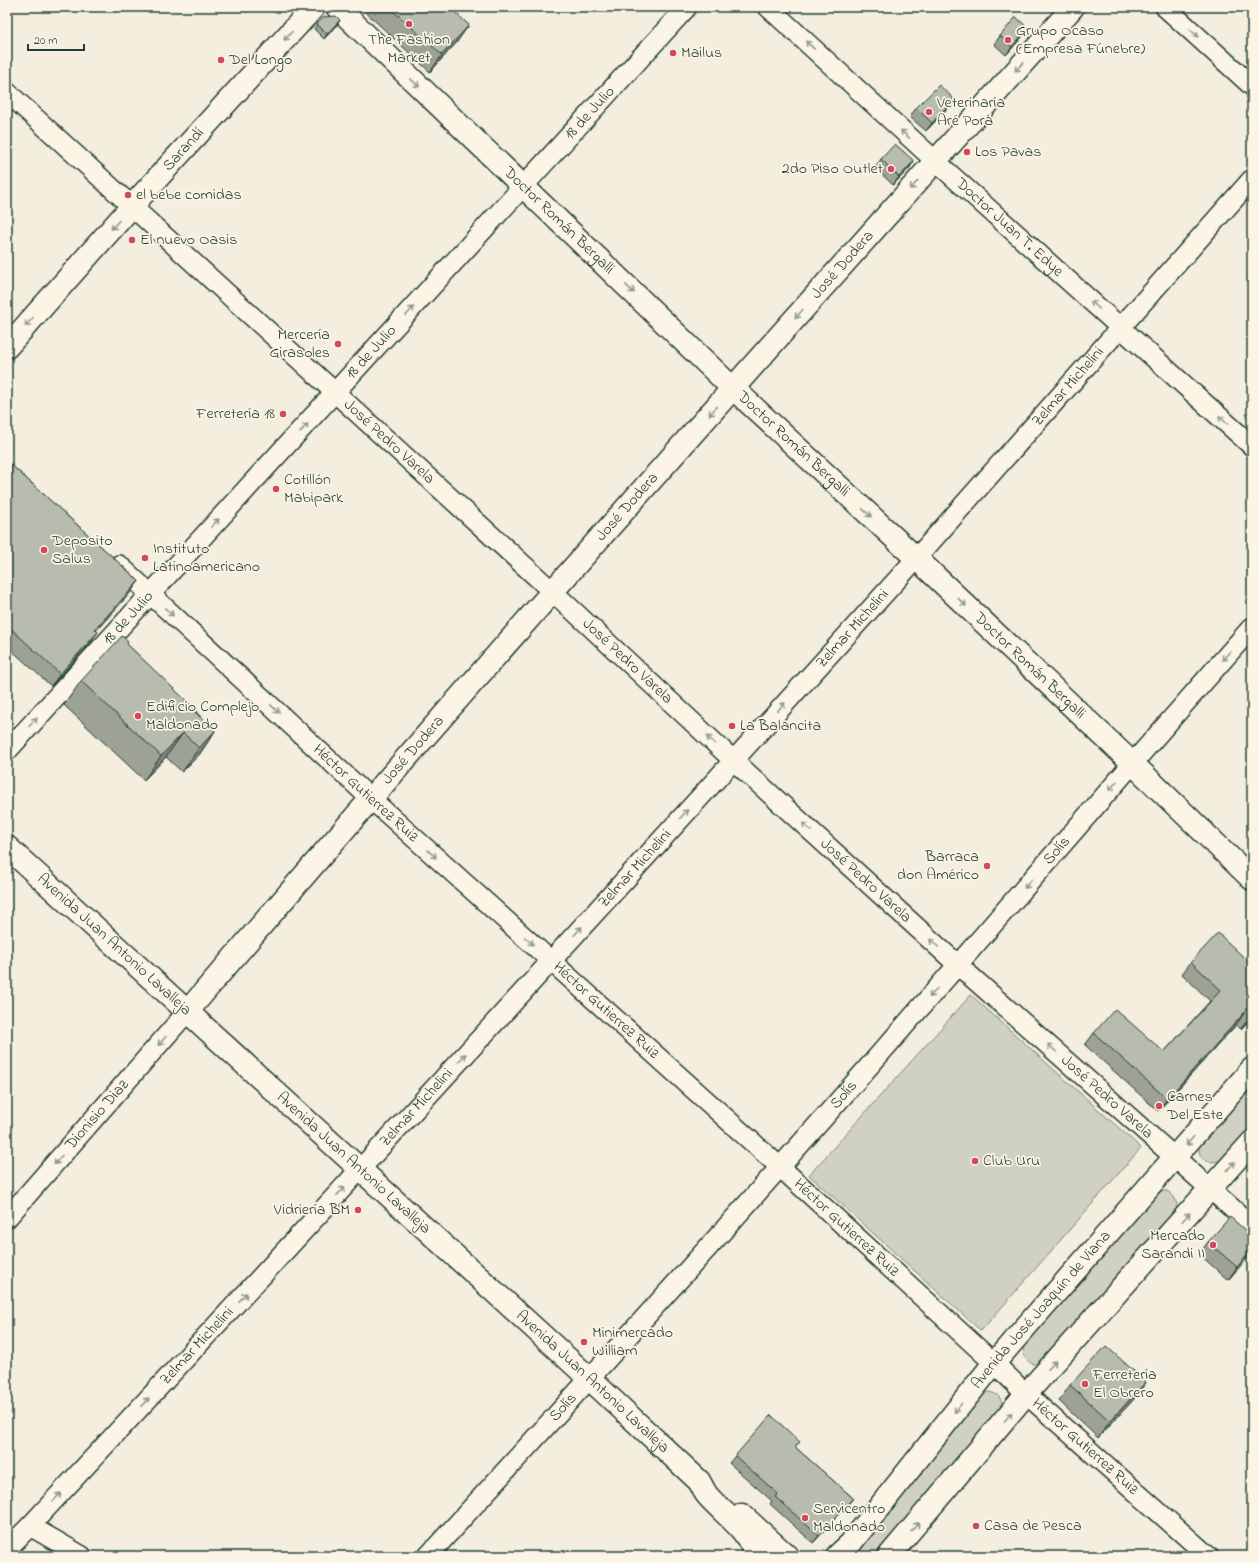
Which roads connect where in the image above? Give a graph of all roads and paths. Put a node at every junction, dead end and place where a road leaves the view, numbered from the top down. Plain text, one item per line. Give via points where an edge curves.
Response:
1 (314, 7) edge
2 (337, 7) edge
3 (687, 7) edge
4 (768, 7) edge
5 (1073, 7) edge
6 (1165, 7) edge
7 (1252, 86) edge
8 (7, 92) edge
9 (935, 161) junction
10 (1252, 178) edge
11 (523, 186) junction
12 (132, 206) junction
13 (1120, 326) junction
14 (7, 347) edge
15 (732, 388) junction
16 (336, 393) junction
17 (1252, 446) edge
18 (104, 551) edge
19 (916, 558) junction
20 (553, 592) junction
21 (150, 594) junction
22 (1252, 627) edge
23 (7, 751) edge
24 (733, 760) junction
25 (1132, 763) junction
26 (371, 798) junction
27 (7, 847) edge
28 (1252, 879) edge
29 (551, 961) junction
30 (958, 965) junction
31 (187, 1012) junction
32 (1252, 1069) edge
33 (1252, 1142) edge
34 (1175, 1158) junction
35 (780, 1167) junction
36 (361, 1170) junction
37 (1210, 1189) junction
38 (7, 1218) edge
39 (1252, 1226) edge
40 (994, 1363) junction
41 (590, 1379) junction
42 (1026, 1394) junction
43 (699, 1481) junction
44 (30, 1526) junction
45 (7, 1549) edge
46 (82, 1556) edge
47 (428, 1556) edge
48 (755, 1556) edge
49 (787, 1556) edge
50 (837, 1556) edge
51 (889, 1556) edge
52 (1208, 1556) edge

1 -> 12 street, Sarandí
2 -> 11 street, Doctor Román Bergalli
3 - 11 street, 18 de Julio
9 -> 4 street, Doctor Juan T. Edye
5 -> 9 street, José Dodera
6 -> 7 street
8 - 12 street, José Pedro Varela
13 -> 9 street, Doctor Juan T. Edye
9 -> 15 street, José Dodera
10 - 13 street, Zelmar Michelini
11 -> 15 street, Doctor Román Bergalli
16 -> 11 street, 18 de Julio
12 -> 14 street, Sarandí
12 - 16 street, José Pedro Varela
17 -> 13 street, Doctor Juan T. Edye
13 - 19 street, Zelmar Michelini
15 -> 19 street, Doctor Román Bergalli
15 -> 20 street, José Dodera
16 - 20 street, José Pedro Varela
21 -> 16 street, 18 de Julio
18 - 21 street, Héctor Gutierrez Ruiz
24 -> 19 street, Zelmar Michelini
19 -> 25 street, Doctor Román Bergalli
24 -> 20 street, José Pedro Varela
20 - 26 street, José Dodera
23 -> 21 street, 18 de Julio
21 -> 26 street, Héctor Gutierrez Ruiz
22 -> 25 street, Solís
29 -> 24 street, Zelmar Michelini
30 -> 24 street, José Pedro Varela
25 - 28 street, Doctor Román Bergalli
25 -> 30 street, Solís
26 -> 29 street, Héctor Gutierrez Ruiz
26 - 31 street, José Dodera
27 - 31 street, Avenida Juan Antonio Lavalleja
29 - 35 street, Héctor Gutierrez Ruiz
36 -> 29 street, Zelmar Michelini
34 -> 30 street, José Pedro Varela
30 -> 35 street, Solís
31 - 36 street, Avenida Juan Antonio Lavalleja
31 -> 38 street, Dionisio Diaz
32 -> 34 street, Avenida José Joaquín de Viana
37 -> 33 street
34 - 37 street, José Pedro Varela
34 - 40 street, Avenida José Joaquín de Viana
35 - 40 street, Héctor Gutierrez Ruiz
35 - 41 street, Solís
36 - 41 street, Avenida Juan Antonio Lavalleja
44 -> 36 street, Zelmar Michelini
37 - 39 street, José Pedro Varela
42 -> 37 street
40 - 42 street, Héctor Gutierrez Ruiz
40 -> 50 street, Avenida José Joaquín de Viana via 850,1544
41 - 43 street, Avenida Juan Antonio Lavalleja
41 - 47 street, Solís
51 -> 42 street
42 - 52 street, Héctor Gutierrez Ruiz
43 - 48 street, Avenida Juan Antonio Lavalleja via 706,1494 746,1535
43 - 49 street, Avenida Juan Antonio Lavalleja via 712,1488
44 - 45 street, Zelmar Michelini
44 - 46 street

